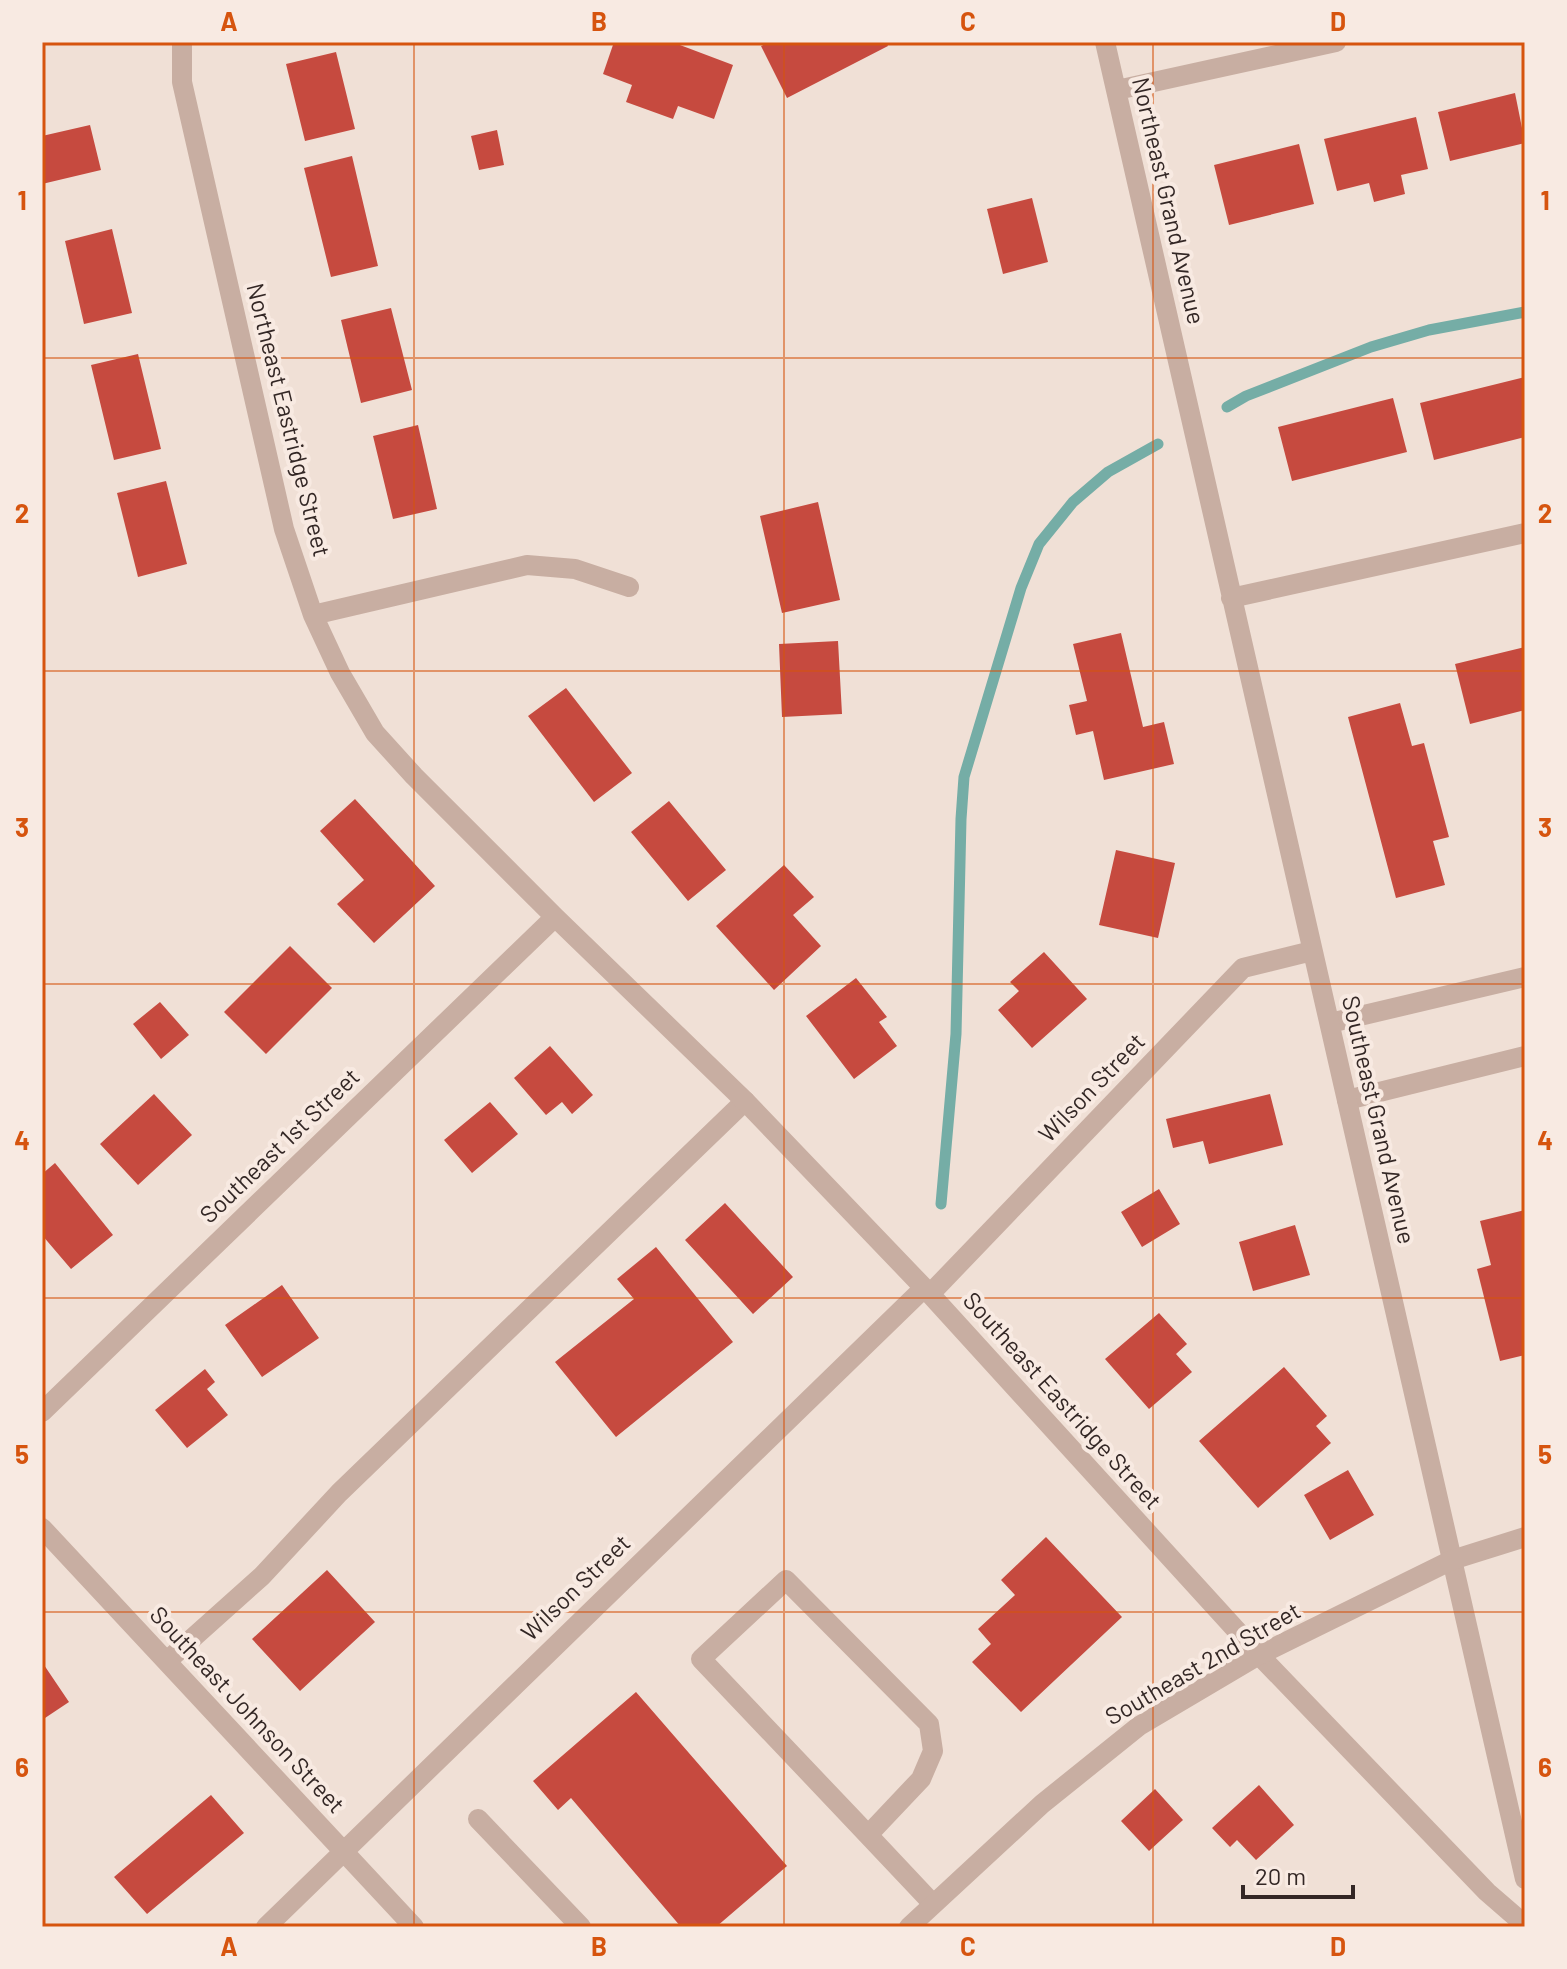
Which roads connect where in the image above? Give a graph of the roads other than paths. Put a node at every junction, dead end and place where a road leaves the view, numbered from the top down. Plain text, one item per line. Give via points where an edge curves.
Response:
1 (182, 42) edge
2 (1105, 42) edge
3 (1336, 42) edge
4 (1117, 90) junction
5 (1180, 372) joint
6 (1525, 533) edge
7 (629, 587) dead end
8 (1231, 598) junction
9 (313, 615) junction
10 (555, 917) junction
11 (1312, 951) junction
12 (1525, 977) edge
13 (1330, 1023) junction
14 (1525, 1056) edge
15 (1347, 1100) junction
16 (745, 1101) junction
17 (927, 1291) junction
18 (42, 1412) edge
19 (42, 1528) edge
20 (1525, 1537) edge
21 (1452, 1560) junction
22 (1259, 1655) junction
23 (167, 1661) junction
24 (478, 1819) dead end
25 (868, 1835) junction
26 (343, 1852) junction
27 (1525, 1879) edge
28 (933, 1904) junction
29 (1525, 1925) edge
30 (266, 1927) edge
31 (414, 1927) edge
32 (581, 1927) edge
33 (909, 1927) edge

1 - 9 street, Northeast Eastridge Street via 182,82 267,461
2 - 4 street, Northeast Grand Avenue
3 - 4 street
4 - 5 street, Northeast Grand Avenue
5 - 8 street, Southeast Grand Avenue
6 - 8 street
7 - 9 street via 575,569 527,565
8 - 11 street, Southeast Grand Avenue
9 - 10 street, Northeast Eastridge Street via 375,733
10 - 16 street, Southeast Eastridge Street
10 - 18 street, Southeast 1st Street
11 - 13 street, Southeast Grand Avenue
11 - 17 street, Wilson Street via 1243,968
12 - 13 street
13 - 15 street, Southeast Grand Avenue
14 - 15 street
15 - 21 street, Southeast Grand Avenue
16 - 17 street, Southeast Eastridge Street
16 - 23 street via 339,1493 262,1576
17 - 22 street, Southeast Eastridge Street
17 - 26 street, Wilson Street
19 - 23 street, Southeast Johnson Street
20 - 21 street, Southeast 2nd Street
21 - 22 street, Southeast 2nd Street
21 - 27 street, Southeast Grand Avenue
22 - 28 street, Southeast 2nd Street via 1139,1726 1042,1804
22 - 29 street, Southeast Eastridge Street
23 - 26 street, Southeast Johnson Street
24 - 32 street
25 - 25 street via 701,1659 786,1580 929,1724 933,1751 921,1779
25 - 28 street
26 - 30 street, Wilson Street
26 - 31 street, Southeast Johnson Street
28 - 33 street, Southeast 2nd Street

